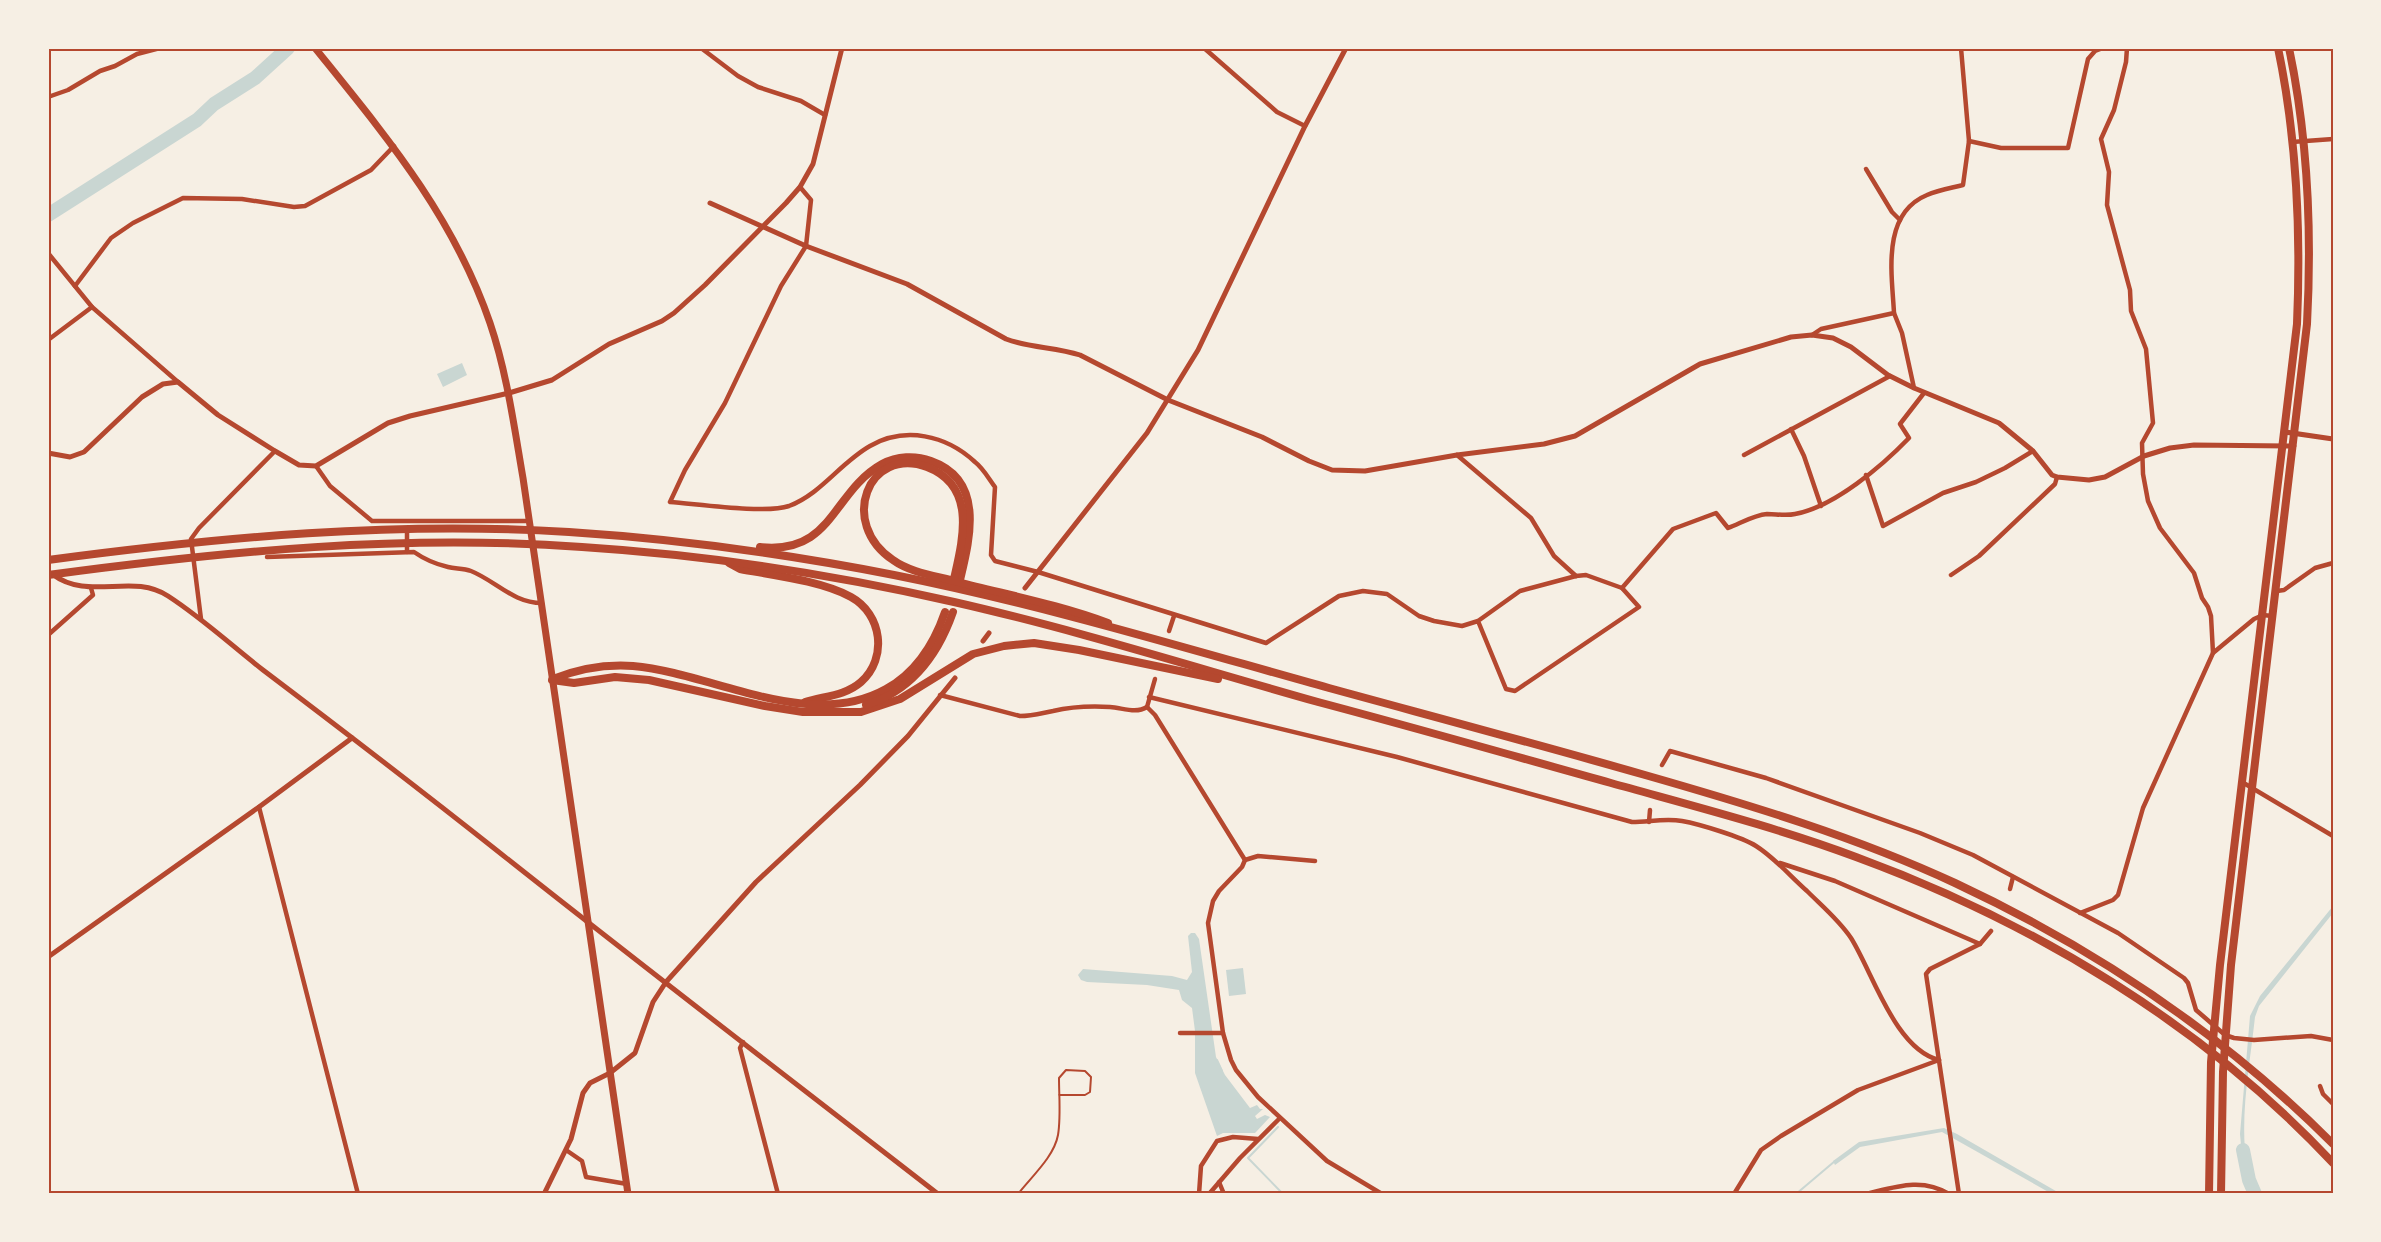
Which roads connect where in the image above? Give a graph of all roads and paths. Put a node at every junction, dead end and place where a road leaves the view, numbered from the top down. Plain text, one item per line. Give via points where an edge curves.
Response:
1 (160, 48) edge
2 (315, 48) edge
3 (701, 48) edge
4 (842, 48) edge
5 (1204, 48) edge
6 (1346, 48) edge
7 (1961, 48) edge
8 (2103, 48) edge
9 (2127, 48) edge
10 (2278, 48) edge
11 (2289, 48) edge
12 (48, 97) edge
13 (825, 114) junction
14 (1305, 126) junction
15 (2333, 139) edge
16 (1969, 141) junction
17 (2304, 141) junction
18 (2292, 142) junction
19 (394, 146) junction
20 (1866, 169) dead end
21 (800, 187) junction
22 (710, 203) dead end
23 (1900, 220) junction
24 (763, 226) junction
25 (806, 246) junction
26 (48, 253) edge
27 (75, 286) junction
28 (92, 307) junction
29 (1894, 313) junction
30 (1812, 335) junction
31 (48, 340) edge
32 (1890, 376) junction
33 (178, 382) junction
34 (1914, 388) junction
35 (509, 393) junction
36 (1924, 393) junction
37 (1168, 400) junction
38 (1791, 429) junction
39 (2285, 432) junction
40 (2296, 433) junction
41 (2333, 439) edge
42 (2284, 445) junction
43 (2294, 446) junction
44 (275, 451) junction
45 (2032, 451) junction
46 (48, 453) edge
47 (1457, 455) junction
48 (1744, 455) dead end
49 (2144, 456) junction
50 (316, 466) junction
51 (1866, 475) junction
52 (2057, 477) junction
53 (1821, 506) junction
54 (407, 520) junction
55 (530, 521) junction
56 (616, 536) junction
57 (407, 552) junction
58 (267, 557) dead end
59 (48, 561) edge
60 (724, 561) junction
61 (2333, 563) edge
62 (1038, 572) junction
63 (48, 573) edge
64 (1951, 575) dead end
65 (1576, 576) junction
66 (91, 588) junction
67 (1025, 588) dead end
68 (1622, 588) junction
69 (2277, 591) junction
70 (542, 603) junction
71 (2262, 615) junction
72 (1174, 616) junction
73 (2274, 616) junction
74 (201, 619) junction
75 (1478, 621) junction
76 (1169, 631) dead end
77 (989, 633) dead end
78 (48, 635) edge
79 (1150, 639) junction
80 (983, 641) dead end
81 (2213, 653) junction
82 (955, 678) dead end
83 (1155, 679) dead end
84 (552, 680) junction
85 (1289, 694) junction
86 (940, 695) junction
87 (1149, 697) junction
88 (802, 703) junction
89 (1148, 706) junction
90 (852, 711) junction
91 (352, 738) junction
92 (1662, 765) dead end
93 (2242, 782) junction
94 (2252, 789) junction
95 (259, 807) junction
96 (1650, 810) dead end
97 (1649, 822) junction
98 (2333, 836) edge
99 (1245, 860) junction
100 (1315, 861) dead end
101 (1777, 863) junction
102 (2013, 877) junction
103 (2010, 890) dead end
104 (2080, 913) junction
105 (588, 921) junction
106 (1991, 931) dead end
107 (1980, 944) junction
108 (48, 957) edge
109 (666, 982) junction
110 (2214, 1025) junction
111 (1223, 1032) junction
112 (1180, 1033) dead end
113 (2225, 1035) junction
114 (2333, 1040) edge
115 (743, 1042) junction
116 (1939, 1060) junction
117 (610, 1073) junction
118 (2320, 1086) dead end
119 (1059, 1095) junction
120 (2333, 1104) edge
121 (1280, 1119) junction
122 (1258, 1139) junction
123 (2333, 1144) edge
124 (566, 1150) junction
125 (2333, 1163) edge
126 (1219, 1182) junction
127 (627, 1184) junction
128 (357, 1194) edge
129 (544, 1194) edge
130 (628, 1194) edge
131 (778, 1194) edge
132 (938, 1194) edge
133 (1018, 1194) edge
134 (1199, 1194) edge
135 (1209, 1194) edge
136 (1224, 1194) edge
137 (1382, 1194) edge
138 (1734, 1194) edge
139 (1866, 1194) edge
140 (1949, 1194) edge
141 (1959, 1194) edge
142 (2209, 1194) edge
143 (2221, 1194) edge

1 - 12 street via 137,54
2 - 19 main road
3 - 13 street via 758,87 801,101
4 - 13 street
5 - 14 street via 1277,112
6 - 14 street
7 - 16 street
8 - 16 street via 2088,59 2068,148 2001,148
9 - 49 street via 2114,110 2101,139 2109,172 2107,205 2130,290 2131,310 2146,349 2153,423 2142,443
10 - 18 highway
11 - 17 highway
13 - 21 street via 813,164
14 - 37 street via 1198,350
15 - 17 street
16 - 23 street via 1963,185 1926,195 1912,204
17 - 18 street
17 - 40 highway via 2310,272
18 - 39 highway via 2299,277
19 - 27 street via 371,170 305,206 183,198 111,238
19 - 35 main road via 432,201 467,266 490,322
20 - 23 street
21 - 24 street
21 - 25 street via 811,200
22 - 24 street
23 - 29 street via 1892,246
24 - 25 street
24 - 35 street via 691,298 662,321 609,344 552,380
25 - 37 street via 907,284 1006,339 1080,355
25 - 62 street via 781,285 725,403 670,502 769,509 788,506 810,495 869,446 911,434 932,437 954,445 977,463 995,487 991,555 995,561
26 - 27 street
27 - 28 street
28 - 31 street
28 - 33 street
29 - 30 street via 1821,329
29 - 34 street
30 - 32 street via 1833,338 1851,347
30 - 47 street via 1791,337 1700,364 1575,436
32 - 34 street
32 - 38 street
33 - 44 street via 218,415
33 - 46 street via 163,384 142,397 84,452 70,457
34 - 36 street
35 - 50 street via 388,423
35 - 55 main road
36 - 45 street via 1999,423
36 - 51 street via 1900,424 1909,438
37 - 47 street via 1332,470 1365,471
37 - 62 street via 1147,433
38 - 48 street
38 - 53 street
39 - 40 street
39 - 42 highway
40 - 41 street
40 - 43 highway
42 - 43 street
42 - 49 street via 2194,445
42 - 71 highway
43 - 69 highway
44 - 50 street via 299,465
44 - 74 street via 191,539
45 - 51 street via 2005,468 1943,493 1883,526
45 - 52 street
47 - 65 street via 1531,518 1554,556
49 - 52 street via 2097,478
49 - 81 street via 2148,501 2160,528 2194,573 2211,616
50 - 54 street via 330,486 367,520
51 - 53 street via 1843,495
52 - 64 street via 2055,484 1979,556
53 - 68 street via 1795,514 1765,514 1728,528 1716,513 1672,529
54 - 55 street
54 - 57 street
55 - 70 main road
56 - 59 highway via 560,531 365,529 216,539
56 - 79 highway via 808,559 898,576
56 - 79 highway via 790,547 817,533 872,471 896,459 911,457 939,464 952,472 970,509 970,532 957,579 964,522 957,494 939,472 924,466 895,466 883,472 869,489 863,508 872,540 894,561 928,574 1096,618
57 - 58 street
57 - 70 street via 449,568 468,569 518,599
60 - 63 highway via 558,545 417,542 231,552
60 - 85 highway via 806,572 960,604
60 - 88 highway via 740,569 838,591 862,605 875,624 876,661 860,683 836,696
61 - 69 street via 2315,568
62 - 67 street
62 - 72 street
63 - 66 street via 76,586
65 - 68 street via 1586,575
65 - 75 street via 1520,591
66 - 74 street via 154,588
66 - 78 street via 93,595
68 - 75 street via 1639,607 1515,691 1506,689
69 - 73 highway
70 - 84 main road
71 - 73 street
71 - 81 street
71 - 93 highway
72 - 75 street via 1266,643 1339,596 1363,591 1387,594 1419,616 1434,621 1462,626
72 - 76 street
73 - 94 highway
74 - 91 street
77 - 80 street
79 - 123 highway via 1712,795 1904,861 2006,908 2143,988 2269,1085
81 - 104 street via 2143,808 2118,895
82 - 86 street
83 - 87 street
84 - 88 highway via 573,671 631,666
84 - 90 highway via 649,680 784,709
84 - 105 main road
85 - 90 highway via 1079,650 1022,644 973,654 900,699 861,712
85 - 125 highway via 1743,819 1899,873 1999,918 2137,999 2266,1099
86 - 89 street via 1020,717 1055,710 1127,710
86 - 109 street via 890,755 756,882
87 - 89 street
87 - 97 street via 1397,757 1632,822
88 - 90 highway via 823,706 853,702 900,680 932,645 949,612 946,632 915,676 894,693
89 - 99 street
91 - 95 street
91 - 105 street
92 - 102 street via 1670,751 1766,778 1920,833
93 - 94 street
93 - 110 highway
94 - 98 street
94 - 113 highway
95 - 108 street
95 - 128 street
96 - 97 street
97 - 101 street via 1684,821 1753,844
99 - 100 street via 1258,856
99 - 111 street via 1213,901 1208,923
101 - 107 street via 1835,881
101 - 116 street via 1851,938 1903,1035 1926,1056
102 - 103 street
102 - 104 street
104 - 110 street via 2118,933 2184,978 2196,1010
105 - 109 street
105 - 117 main road
106 - 107 street
107 - 116 street via 1926,974
109 - 115 street
109 - 117 street via 653,1002 635,1053
110 - 113 street
110 - 142 highway
111 - 112 street
111 - 121 street via 1236,1070
113 - 114 street via 2254,1040 2311,1036
113 - 143 highway
115 - 131 street via 740,1048
115 - 132 street
116 - 138 street via 1858,1089 1781,1136 1761,1150
116 - 141 street
117 - 124 street via 587,1085
117 - 127 main road
118 - 120 street
119 - 119 lane via 1085,1095 1090,1092 1090,1077 1082,1070 1066,1070 1059,1078
119 - 133 lane via 1055,1144
121 - 122 street
121 - 137 street via 1327,1161
122 - 126 street
122 - 134 street via 1233,1137 1217,1141 1202,1166
124 - 127 street via 582,1161 586,1177
124 - 129 street
126 - 135 street
126 - 136 street
127 - 130 main road
139 - 140 street via 1924,1184

